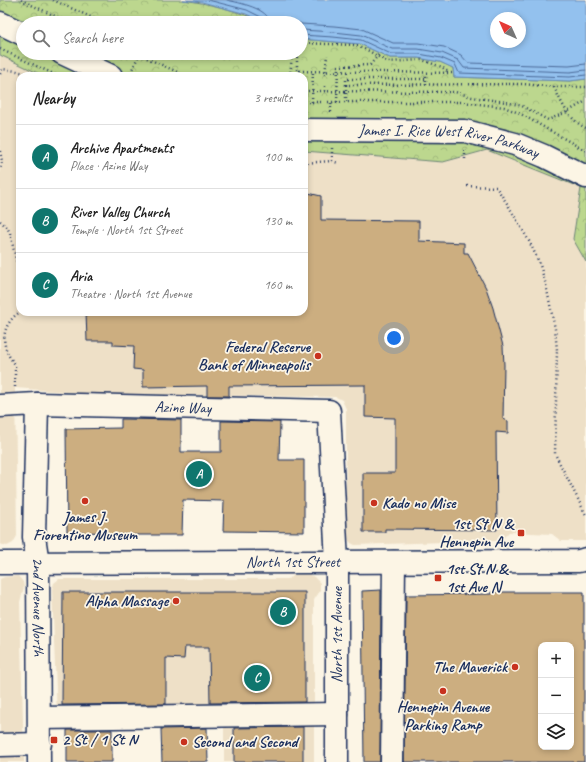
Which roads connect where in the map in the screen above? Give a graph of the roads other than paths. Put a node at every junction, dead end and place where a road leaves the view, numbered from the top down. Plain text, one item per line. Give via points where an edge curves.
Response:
1 (0, 23) edge
2 (16, 31) edge
3 (77, 60) edge
4 (102, 72) edge
5 (308, 130) edge
6 (586, 177) edge
7 (37, 404) junction
8 (0, 406) edge
9 (329, 411) joint
10 (586, 559) edge
11 (336, 562) junction
12 (394, 562) junction
13 (0, 563) edge
14 (38, 563) junction
15 (337, 714) junction
16 (40, 718) junction
17 (0, 745) edge
18 (39, 753) edge
19 (337, 762) edge
20 (392, 762) edge

1 - 2 street
3 - 4 street
5 - 6 street, James I. Rice West River Parkway via 464,131 515,144
7 - 8 street, Azine Way
7 - 9 street, Azine Way
7 - 14 street, 2nd Avenue North via 34,537
9 - 11 street, North 1st Avenue
10 - 12 street, North 1st Street
11 - 12 street, North 1st Street
11 - 14 street, North 1st Street
11 - 15 street, North 1st Avenue
12 - 20 street
13 - 14 street, North 1st Street
14 - 16 street, 2nd Avenue North
15 - 16 street
15 - 19 street, North 1st Avenue
16 - 18 street, 2nd Avenue North
17 - 18 street

